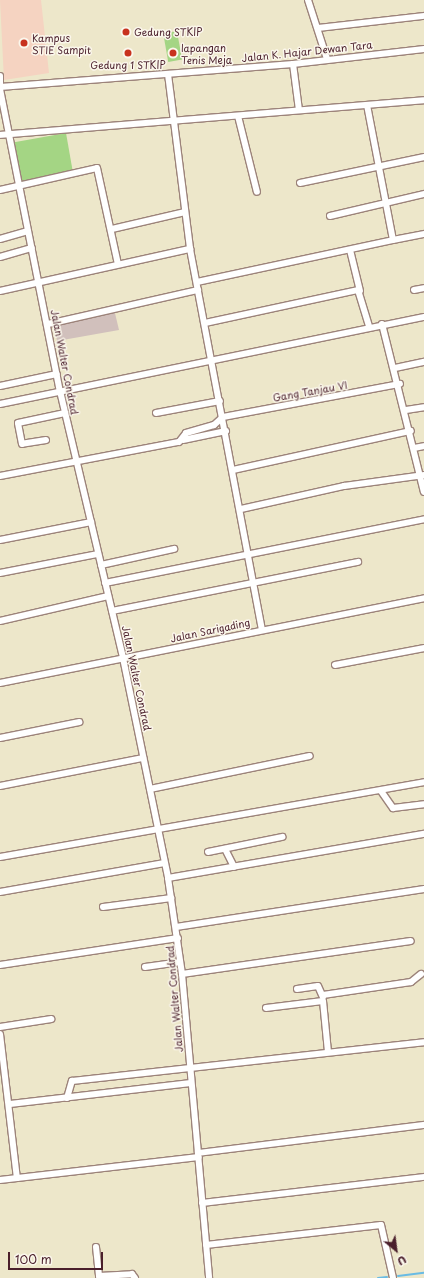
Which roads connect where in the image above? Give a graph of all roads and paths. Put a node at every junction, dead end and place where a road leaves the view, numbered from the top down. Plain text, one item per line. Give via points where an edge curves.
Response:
1 (308, 0) edge
2 (424, 16) edge
3 (318, 28) junction
4 (424, 49) edge
5 (327, 59) junction
6 (293, 64) junction
7 (168, 74) junction
8 (0, 76) edge
9 (0, 84) edge
10 (0, 88) edge
11 (424, 100) edge
12 (367, 105) junction
13 (299, 110) junction
14 (238, 116) junction
15 (172, 122) junction
16 (0, 135) edge
17 (8, 137) junction
18 (424, 156) edge
19 (378, 166) junction
20 (300, 183) dead end
21 (17, 186) junction
22 (0, 190) edge
23 (257, 192) dead end
24 (424, 194) edge
25 (385, 202) junction
26 (184, 212) junction
27 (330, 216) dead end
28 (112, 229) junction
29 (28, 231) junction
30 (424, 234) edge
31 (0, 239) edge
32 (393, 240) junction
33 (32, 248) junction
34 (190, 249) junction
35 (350, 250) junction
36 (0, 256) edge
37 (118, 264) junction
38 (39, 282) junction
39 (197, 282) junction
40 (424, 288) edge
41 (198, 290) junction
42 (414, 290) dead end
43 (0, 291) edge
44 (360, 291) junction
45 (424, 316) edge
46 (205, 323) junction
47 (48, 324) junction
48 (382, 324) junction
49 (369, 327) junction
50 (212, 361) junction
51 (424, 362) edge
52 (395, 368) junction
53 (57, 374) junction
54 (400, 384) junction
55 (0, 386) edge
56 (60, 391) junction
57 (220, 401) junction
58 (0, 404) edge
59 (424, 407) edge
60 (406, 410) junction
61 (65, 413) junction
62 (156, 413) dead end
63 (223, 417) junction
64 (411, 431) junction
65 (226, 432) junction
66 (46, 440) dead end
67 (183, 440) junction
68 (424, 446) edge
69 (414, 448) junction
70 (76, 463) junction
71 (233, 470) junction
72 (0, 476) edge
73 (422, 476) edge
74 (424, 492) edge
75 (241, 509) junction
76 (424, 519) edge
77 (90, 522) junction
78 (0, 540) edge
79 (174, 549) dead end
80 (249, 553) junction
81 (98, 554) junction
82 (358, 562) dead end
83 (101, 565) junction
84 (0, 573) edge
85 (105, 583) junction
86 (254, 583) junction
87 (108, 596) junction
88 (424, 598) edge
89 (112, 611) junction
90 (0, 621) edge
91 (262, 629) junction
92 (424, 648) edge
93 (123, 658) junction
94 (335, 665) dead end
95 (0, 683) edge
96 (79, 722) dead end
97 (0, 738) edge
98 (310, 756) dead end
99 (143, 758) junction
100 (424, 782) edge
101 (0, 786) edge
102 (150, 789) junction
103 (381, 791) junction
104 (424, 804) edge
105 (158, 830) junction
106 (424, 834) edge
107 (282, 837) dead end
108 (225, 849) junction
109 (208, 852) dead end
110 (0, 857) edge
111 (164, 863) junction
112 (234, 867) junction
113 (168, 878) junction
114 (424, 888) edge
115 (0, 892) edge
116 (171, 898) junction
117 (103, 908) dead end
118 (176, 927) junction
119 (178, 938) junction
120 (411, 941) dead end
121 (180, 962) junction
122 (0, 965) edge
123 (146, 967) dead end
124 (182, 974) junction
125 (421, 974) dead end
126 (297, 990) dead end
127 (323, 995) junction
128 (324, 1002) junction
129 (266, 1008) dead end
130 (51, 1019) dead end
131 (0, 1027) edge
132 (0, 1034) edge
133 (424, 1042) edge
134 (328, 1052) junction
135 (2, 1054) edge
136 (190, 1069) junction
137 (191, 1083) junction
138 (67, 1098) junction
139 (10, 1104) junction
140 (424, 1125) edge
141 (198, 1155) junction
142 (424, 1177) edge
143 (17, 1178) junction
144 (0, 1180) edge
145 (202, 1203) junction
146 (206, 1245) junction
147 (96, 1247) dead end
148 (100, 1277) edge
149 (135, 1278) edge
150 (209, 1278) edge
151 (393, 1278) edge

1 - 3 street
2 - 3 street
3 - 5 street
4 - 5 street, Jalan K. Hajar Dewan Tara
5 - 6 street, Jalan K. Hajar Dewan Tara
6 - 7 street, Jalan K. Hajar Dewan Tara
6 - 13 street
7 - 10 street, Jalan K. Hajar Dewan Tara
7 - 15 street
8 - 9 street
10 - 17 street, Jalan Walter Condrad
11 - 12 street
12 - 13 street
12 - 19 street
13 - 14 street
14 - 15 street
14 - 23 street
15 - 17 street
15 - 26 street
16 - 17 street
17 - 21 street, Jalan Walter Condrad
18 - 19 street
19 - 20 street
19 - 25 street
21 - 22 street
21 - 28 street via 97,168
21 - 29 street, Jalan Walter Condrad
24 - 25 street
25 - 27 street
25 - 32 street
26 - 28 street
26 - 34 street
28 - 37 street
29 - 31 street
29 - 33 street, Jalan Walter Condrad
30 - 32 street
32 - 35 street
33 - 36 street
33 - 38 street, Jalan Walter Condrad
34 - 37 street
34 - 39 street
35 - 39 street
35 - 44 street
37 - 38 street
38 - 43 street
38 - 47 street, Jalan Walter Condrad
39 - 41 street
40 - 42 street
41 - 46 street
41 - 47 street
44 - 46 street
44 - 49 street
45 - 48 street
46 - 50 street
47 - 53 street, Jalan Walter Condrad
48 - 49 street
48 - 52 street
49 - 50 street
50 - 56 street
50 - 57 street
51 - 52 street
52 - 54 street
53 - 55 street
53 - 56 street, Jalan Walter Condrad
54 - 60 street
54 - 63 street, Gang Tanjau VI
56 - 58 street
56 - 61 street, Jalan Walter Condrad
57 - 62 street
57 - 63 street
59 - 60 street
60 - 64 street
61 - 66 street via 18,423 22,444
61 - 70 street, Jalan Walter Condrad
63 - 65 street
63 - 67 street via 214,425 186,433
64 - 69 street
64 - 71 street
65 - 67 street
65 - 71 street
67 - 70 street
68 - 69 street
69 - 73 street
70 - 72 street
70 - 77 street, Jalan Walter Condrad
71 - 75 street
73 - 74 street
73 - 75 street via 344,486
75 - 80 street
76 - 80 street
77 - 78 street
77 - 81 street, Jalan Walter Condrad
79 - 83 street
80 - 85 street
80 - 86 street
81 - 83 street, Jalan Walter Condrad
81 - 84 street
82 - 86 street
83 - 85 street, Jalan Walter Condrad
85 - 87 street, Jalan Walter Condrad
86 - 89 street
86 - 91 street
87 - 89 street, Jalan Walter Condrad
87 - 90 street
88 - 91 street, Jalan Sarigading
89 - 93 street, Jalan Walter Condrad
91 - 93 street, Jalan Sarigading
92 - 94 street
93 - 95 street, Jalan Sarigading
93 - 99 street, Jalan Walter Condrad
96 - 97 street
98 - 102 street
99 - 101 street
99 - 102 street, Jalan Walter Condrad
100 - 103 street
102 - 105 street, Jalan Walter Condrad
103 - 104 street via 393,808
103 - 105 street
105 - 110 street
105 - 111 street, Jalan Walter Condrad
106 - 112 street
107 - 108 street
108 - 109 street
108 - 112 street
111 - 113 street, Jalan Walter Condrad
111 - 115 street
112 - 113 street
113 - 116 street, Jalan Walter Condrad
114 - 118 street
116 - 117 street
116 - 118 street, Jalan Walter Condrad
118 - 119 street, Jalan Walter Condrad
119 - 121 street, Jalan Walter Condrad
119 - 122 street
120 - 124 street
121 - 123 street
121 - 124 street, Jalan Walter Condrad
124 - 136 street, Jalan Walter Condrad
125 - 127 street via 411,982
126 - 127 street via 318,986
127 - 128 street
128 - 129 street via 318,1000
128 - 134 street
130 - 131 street
132 - 135 street
133 - 134 street
134 - 136 street
135 - 139 street
136 - 137 street, Jalan Walter Condrad
136 - 138 street via 72,1081
137 - 138 street
137 - 141 street, Jalan Walter Condrad
138 - 139 street
139 - 143 street
140 - 141 street
141 - 143 street
141 - 145 street, Jalan Walter Condrad
142 - 145 street
143 - 144 street
145 - 146 street, Jalan Walter Condrad
146 - 150 street, Jalan Walter Condrad
146 - 151 street via 381,1225
147 - 148 street
148 - 149 street via 132,1274

